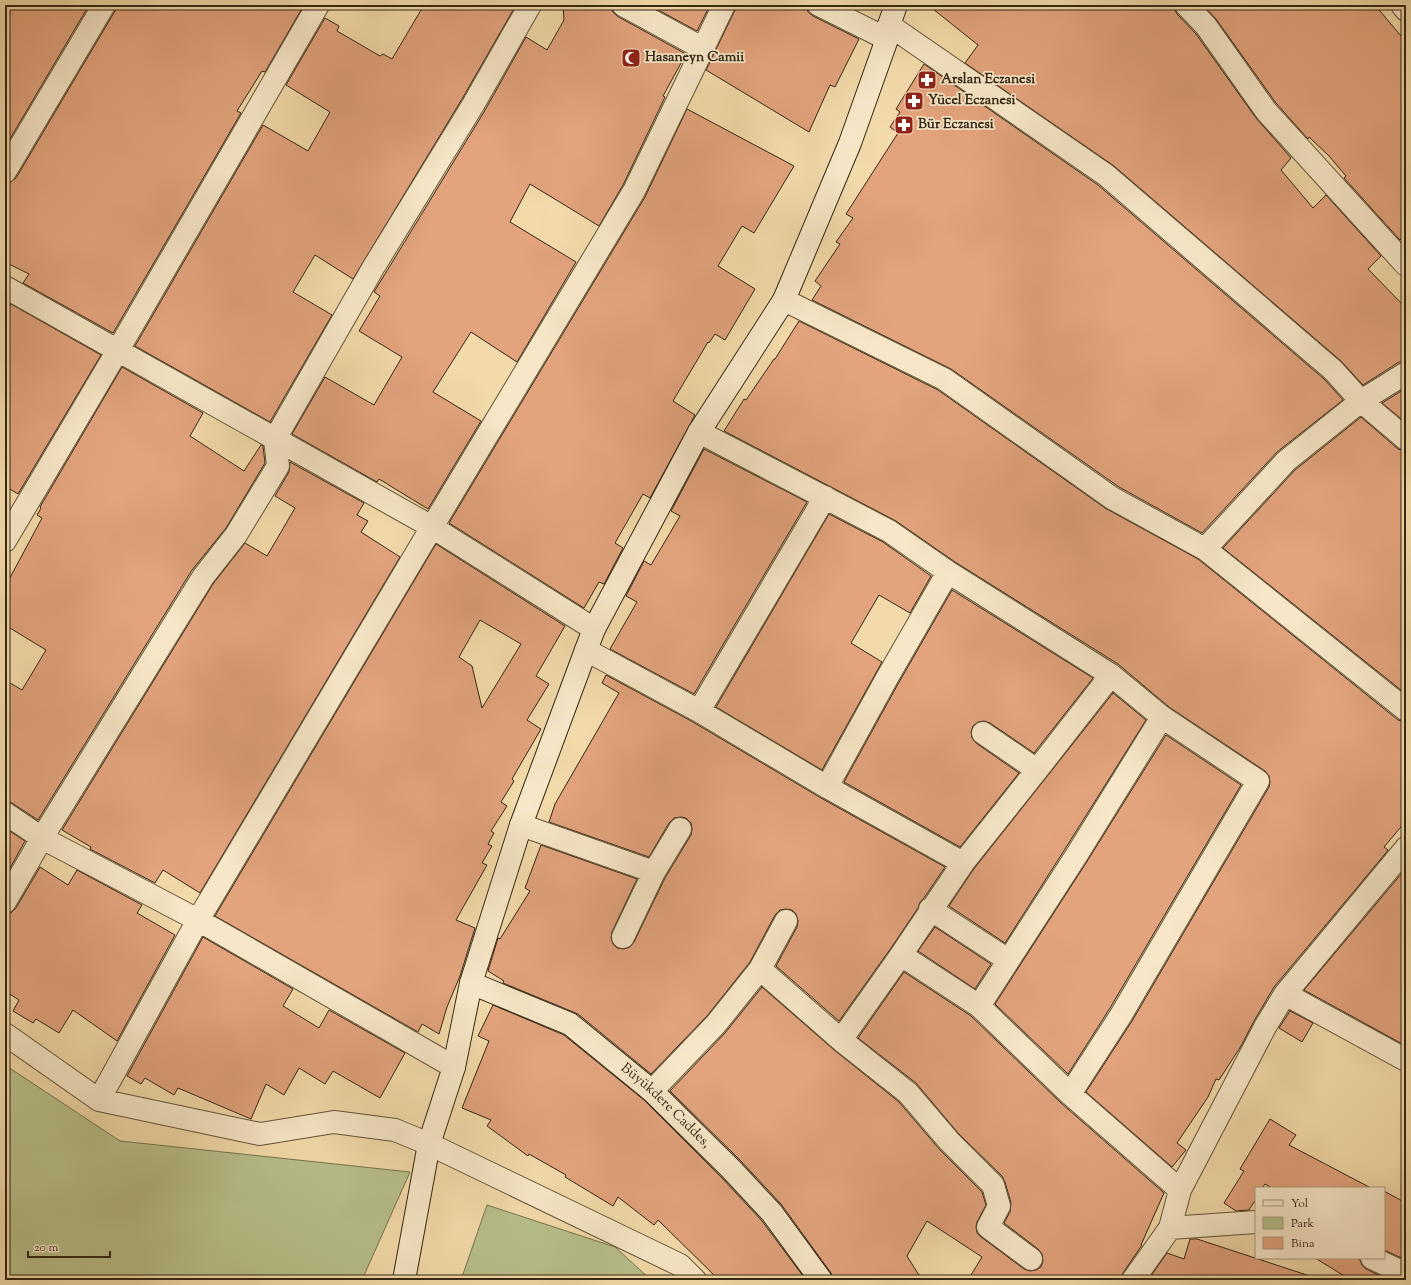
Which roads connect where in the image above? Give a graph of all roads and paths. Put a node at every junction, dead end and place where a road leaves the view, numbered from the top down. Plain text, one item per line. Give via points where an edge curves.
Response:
1 (104, 5) edge
2 (318, 5) edge
3 (530, 5) edge
4 (623, 5) edge
5 (724, 5) edge
6 (819, 5) edge
7 (1186, 5) edge
8 (1402, 5) edge
9 (1406, 10) edge
10 (891, 23) edge
11 (702, 48) junction
12 (5, 172) edge
13 (1406, 265) edge
14 (5, 287) edge
15 (784, 300) junction
16 (118, 350) junction
17 (1406, 373) edge
18 (1361, 401) junction
19 (699, 432) junction
20 (275, 438) junction
21 (1406, 439) edge
22 (825, 497) junction
23 (432, 527) junction
24 (5, 541) edge
25 (1205, 549) junction
26 (948, 572) junction
27 (594, 630) junction
28 (586, 650) junction
29 (1111, 675) junction
30 (1406, 710) edge
31 (699, 711) junction
32 (1162, 717) junction
33 (983, 733) dead end
34 (1037, 770) junction
35 (827, 787) junction
36 (5, 813) edge
37 (521, 825) junction
38 (680, 829) dead end
39 (42, 838) junction
40 (1403, 857) edge
41 (963, 863) junction
42 (654, 872) junction
43 (5, 902) edge
44 (930, 909) junction
45 (198, 920) junction
46 (786, 921) dead end
47 (623, 937) dead end
48 (901, 955) junction
49 (1008, 960) junction
50 (760, 969) junction
51 (471, 983) junction
52 (1285, 994) junction
53 (979, 1006) junction
54 (5, 1034) edge
55 (841, 1040) junction
56 (1406, 1060) edge
57 (454, 1067) junction
58 (652, 1091) junction
59 (1070, 1094) junction
60 (99, 1100) junction
61 (429, 1144) junction
62 (1180, 1190) junction
63 (1255, 1222) edge
64 (1170, 1228) junction
65 (1031, 1259) dead end
66 (1374, 1259) edge
67 (1406, 1274) edge
68 (404, 1280) edge
69 (696, 1280) edge
70 (821, 1280) edge
71 (1133, 1280) edge

1 - 12 street
2 - 16 street
3 - 20 street via 473,106 373,268
4 - 11 street
5 - 11 street
6 - 10 street
7 - 13 street via 1206,26 1266,112
8 - 9 street
10 - 15 street via 850,143
10 - 18 street via 1106,175 1333,370
11 - 23 street via 634,190
14 - 16 street
15 - 19 street
15 - 25 street via 944,379 1112,498
16 - 20 street
16 - 24 street
17 - 18 street
18 - 21 street
18 - 25 street via 1286,461
19 - 22 street
19 - 27 street
20 - 23 street
20 - 39 street via 278,466 236,535 203,577
22 - 26 street via 889,531
22 - 31 street
23 - 27 street
23 - 45 street
25 - 30 street
26 - 29 street
26 - 35 street
27 - 28 street
28 - 31 street
28 - 37 street
29 - 32 street
29 - 34 street
31 - 35 street
32 - 49 street
32 - 59 street via 1258,781 1121,1016
33 - 34 street
34 - 41 street
35 - 41 street
36 - 39 street
37 - 42 street
37 - 51 street
38 - 42 street
39 - 43 street
39 - 45 street
40 - 52 street
41 - 44 street
42 - 47 street
44 - 48 street
44 - 49 street
45 - 57 street
45 - 60 street
46 - 50 street
48 - 53 street
48 - 55 street
49 - 53 street
50 - 55 street
50 - 58 street via 716,1024
51 - 57 street
51 - 58 street, Büyükdere Caddes, via 570,1024
52 - 56 street
52 - 62 street
53 - 59 street
54 - 60 street
55 - 65 street via 908,1093 949,1141 993,1185 999,1206 988,1227
57 - 61 street
58 - 70 street, Büyükdere Caddes, via 772,1213
59 - 62 street
60 - 61 street via 260,1134 334,1122 395,1130
61 - 68 street
61 - 69 street via 680,1266
62 - 64 street
63 - 64 street
64 - 71 street
66 - 67 street

